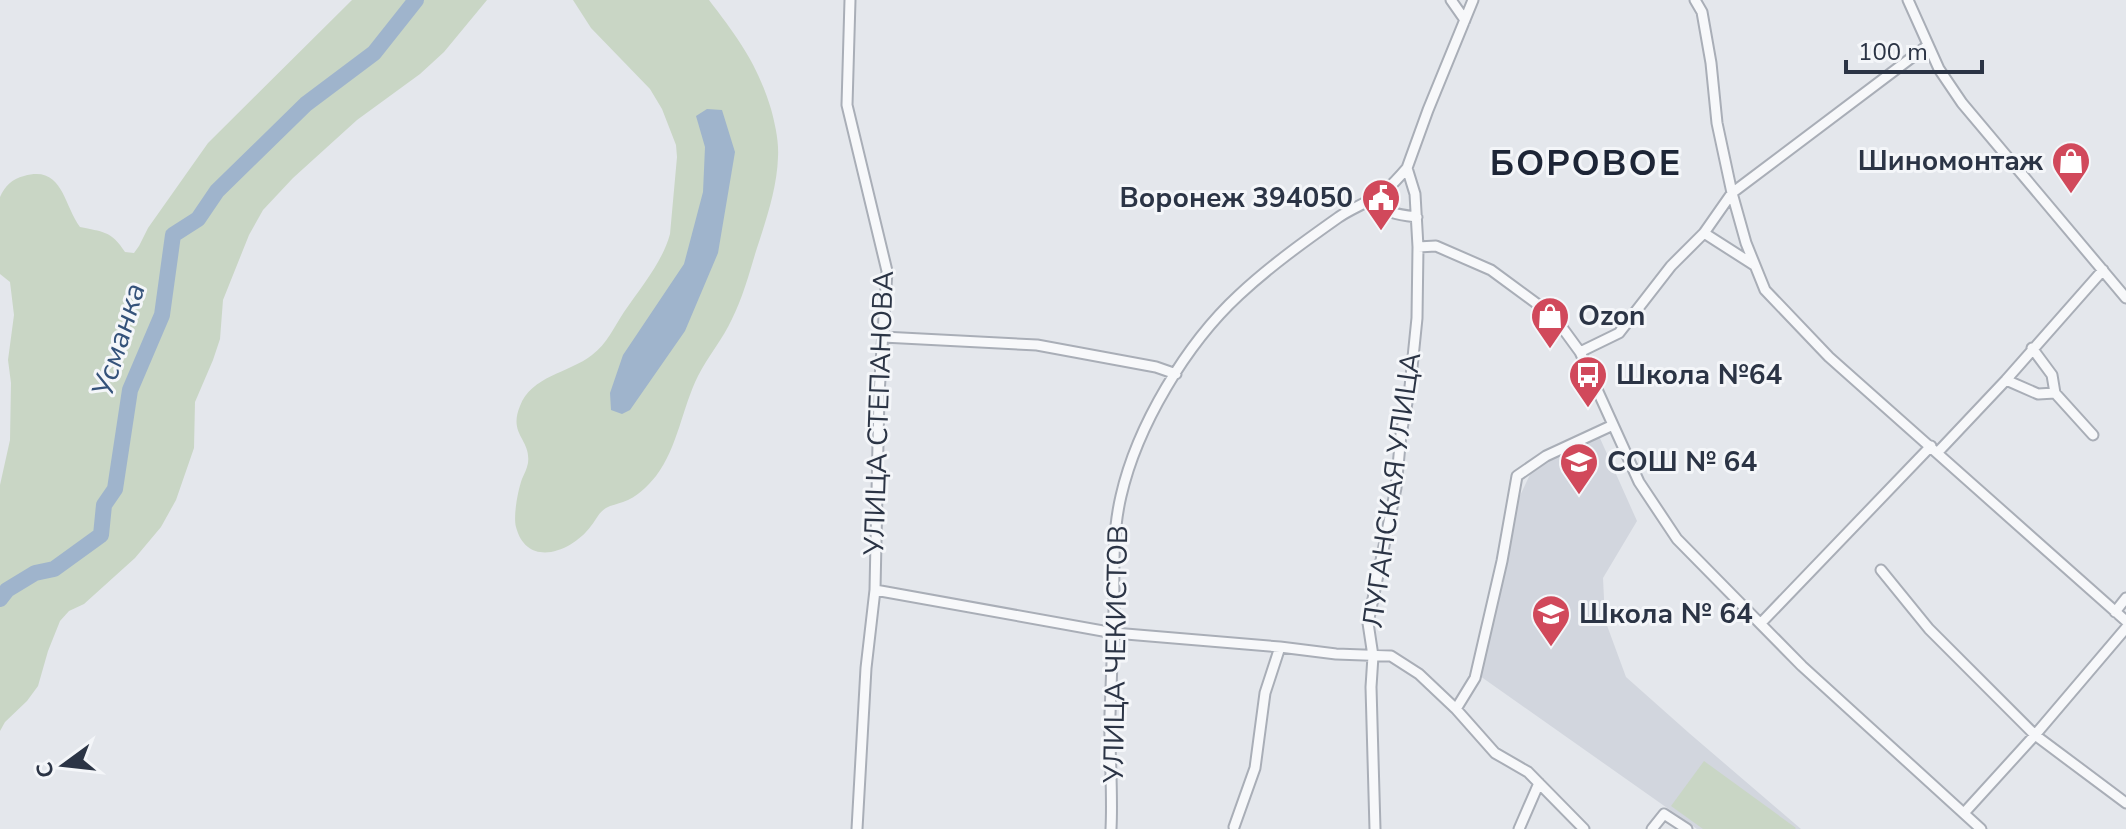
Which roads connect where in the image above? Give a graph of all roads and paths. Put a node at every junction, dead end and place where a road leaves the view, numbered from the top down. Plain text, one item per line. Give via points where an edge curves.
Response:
1 (850, 0) edge
2 (1451, 0) edge
3 (1473, 0) edge
4 (1695, 0) edge
5 (1908, 0) edge
6 (1465, 20) junction
7 (1927, 46) junction
8 (1407, 168) junction
9 (1732, 193) junction
10 (1373, 198) junction
11 (1417, 217) junction
12 (1704, 233) junction
13 (1418, 247) junction
14 (1754, 265) junction
15 (2103, 270) junction
16 (2126, 298) edge
17 (883, 337) junction
18 (2032, 348) junction
19 (1580, 352) junction
20 (1176, 374) junction
21 (2006, 380) junction
22 (2055, 393) junction
23 (1613, 425) junction
24 (2093, 435) dead end
25 (1934, 449) junction
26 (1881, 570) dead end
27 (875, 590) junction
28 (2126, 598) edge
29 (2115, 612) junction
30 (2126, 621) edge
31 (1761, 623) junction
32 (2126, 628) edge
33 (1114, 633) junction
34 (1280, 647) junction
35 (1373, 656) junction
36 (1456, 709) junction
37 (2035, 735) junction
38 (1539, 783) junction
39 (2126, 803) edge
40 (1964, 813) junction
41 (1234, 827) dead end
42 (857, 829) edge
43 (1111, 829) edge
44 (1375, 829) edge
45 (1519, 829) edge
46 (1584, 829) edge
47 (1652, 829) edge
48 (1687, 829) edge
49 (1981, 829) edge

1 - 17 street, УЛИЦА СТЕПАНОВА via 847,105 887,271
2 - 6 street
3 - 6 street
4 - 9 street via 1702,12
5 - 7 street
6 - 8 street
7 - 9 street
7 - 15 street via 1962,103
8 - 10 street, УЛИЦА ЧЕКИСТОВ
8 - 11 street, ЛУГАНСКАЯ УЛИЦА
9 - 12 street
9 - 14 street
10 - 11 street via 1389,212
10 - 20 street, УЛИЦА ЧЕКИСТОВ via 1298,247 1239,295
11 - 13 street, ЛУГАНСКАЯ УЛИЦА
12 - 14 street
12 - 19 street via 1619,333
13 - 19 street via 1436,246 1491,270 1544,309
13 - 35 street, ЛУГАНСКАЯ УЛИЦА via 1410,387 1368,623
14 - 25 street via 1765,290 1829,357
15 - 16 street
15 - 18 street
17 - 20 street via 1037,345
17 - 27 street, УЛИЦА СТЕПАНОВА
18 - 21 street
18 - 22 street via 2052,375
19 - 23 street
20 - 33 street, УЛИЦА ЧЕКИСТОВ via 1139,442 1121,496
21 - 22 street via 2038,394
21 - 25 street
22 - 24 street
23 - 31 street via 1639,482 1677,539
23 - 36 street via 1546,456 1517,476 1475,678
25 - 29 street
25 - 31 street
26 - 37 street via 1929,629
27 - 33 street
27 - 42 street, УЛИЦА СТЕПАНОВА
28 - 29 street
29 - 30 street
31 - 40 street
32 - 37 street
33 - 34 street
33 - 43 street, УЛИЦА ЧЕКИСТОВ
34 - 35 street
34 - 41 street via 1265,693 1255,768
35 - 36 street via 1391,656
35 - 44 street, ЛУГАНСКАЯ УЛИЦА
36 - 38 street via 1495,753
37 - 39 street
37 - 40 street
38 - 45 street
38 - 46 street
40 - 49 street
47 - 48 street via 1664,814

